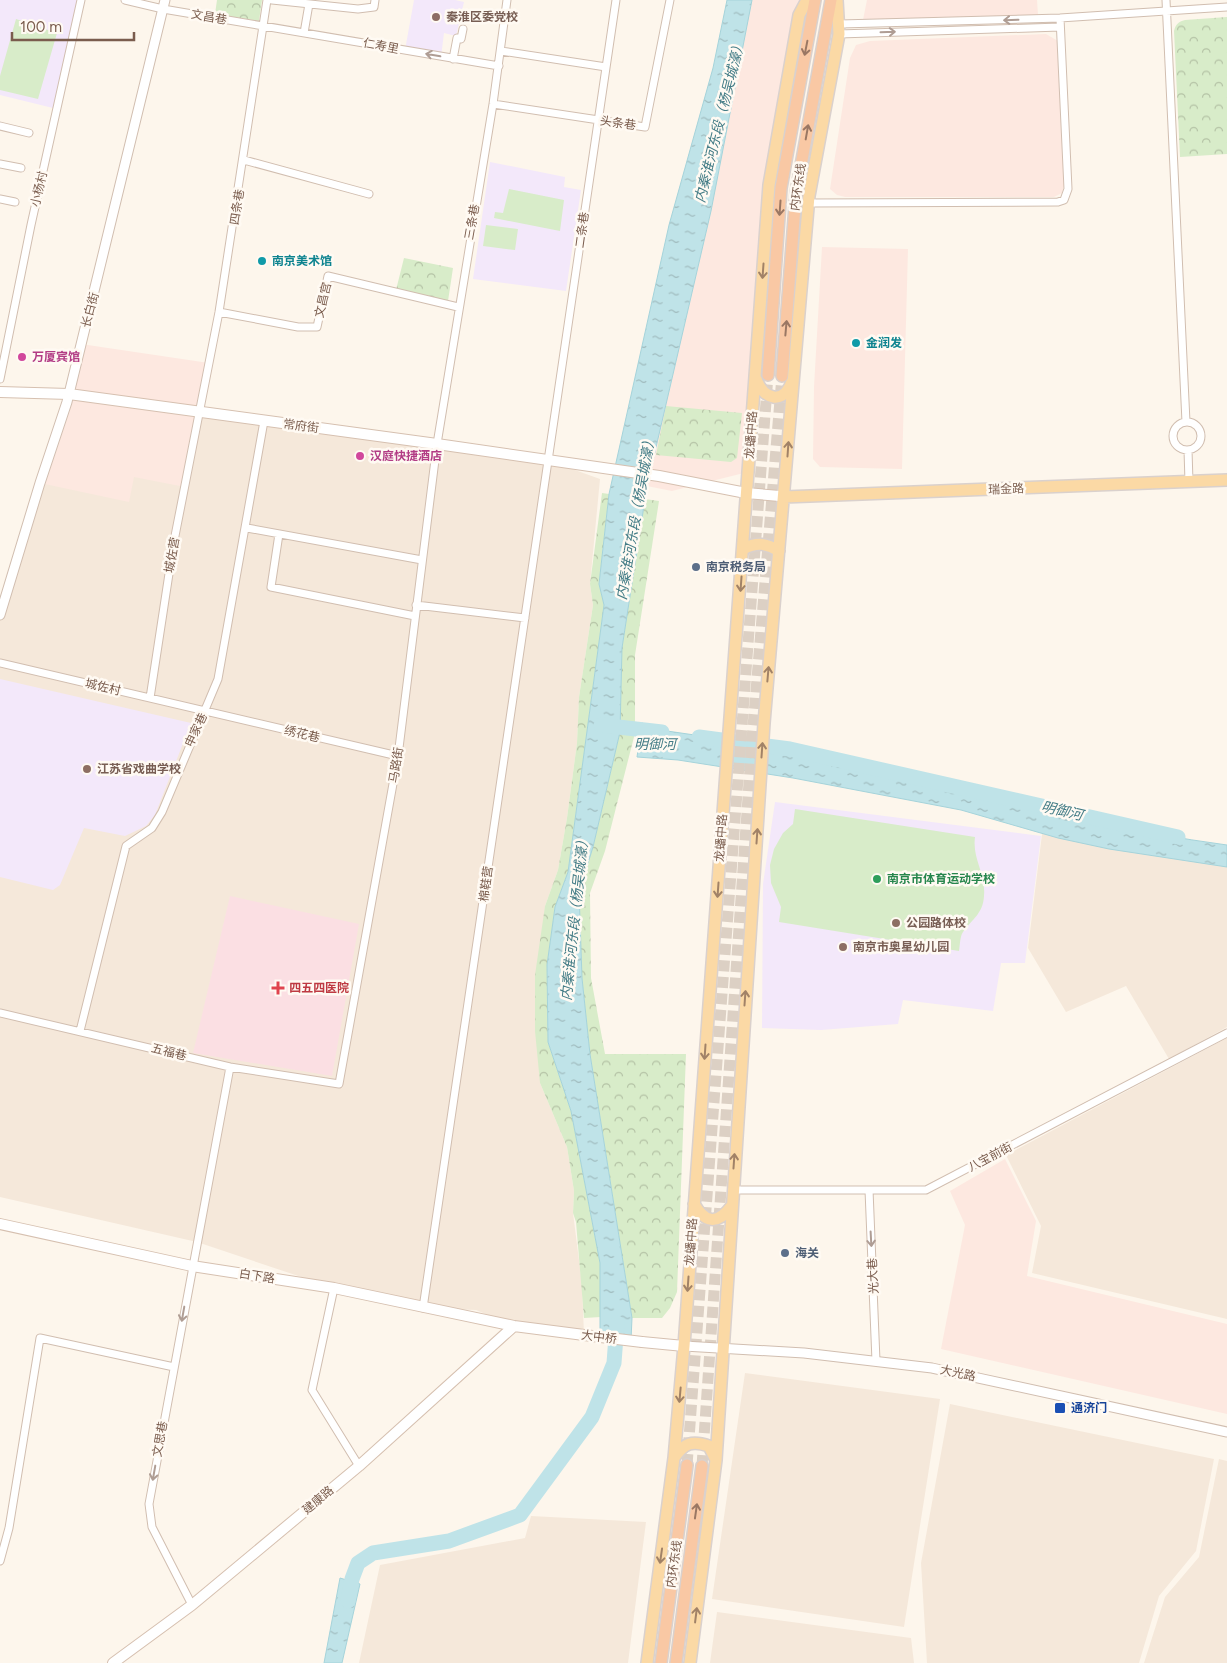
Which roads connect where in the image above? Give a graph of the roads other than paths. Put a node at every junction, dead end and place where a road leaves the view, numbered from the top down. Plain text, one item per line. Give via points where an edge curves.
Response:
1 (81, 0) edge
2 (125, 0) edge
3 (267, 0) edge
4 (272, 0) edge
5 (375, 0) edge
6 (507, 0) edge
7 (616, 0) edge
8 (670, 0) edge
9 (807, 0) edge
10 (815, 0) edge
11 (831, 0) edge
12 (837, 0) edge
13 (1166, 0) edge
14 (164, 4) edge
15 (309, 4) junction
16 (1227, 7) edge
17 (1166, 12) junction
18 (1060, 18) junction
19 (264, 26) junction
20 (1060, 26) junction
21 (463, 29) dead end
22 (840, 29) junction
23 (304, 33) junction
24 (501, 50) junction
25 (453, 59) junction
26 (499, 66) junction
27 (606, 67) junction
28 (493, 104) junction
29 (598, 120) junction
30 (0, 126) edge
31 (30, 133) dead end
32 (244, 160) junction
33 (0, 164) edge
34 (22, 168) dead end
35 (369, 194) dead end
36 (0, 199) edge
37 (15, 202) dead end
38 (809, 203) junction
39 (458, 307) junction
40 (219, 312) junction
41 (768, 375) tunnel mouth
42 (755, 377) junction
43 (788, 377) junction
44 (0, 379) edge
45 (0, 392) edge
46 (69, 394) junction
47 (200, 412) junction
48 (264, 421) junction
49 (1186, 422) junction
50 (436, 444) junction
51 (1188, 450) junction
52 (547, 460) junction
53 (659, 476) joint
54 (1227, 480) edge
55 (1189, 482) junction
56 (746, 493) junction
57 (784, 497) junction
58 (247, 528) junction
59 (279, 534) junction
60 (743, 549) junction
61 (779, 551) junction
62 (422, 560) junction
63 (416, 605) junction
64 (0, 615) edge
65 (415, 616) junction
66 (525, 618) junction
67 (0, 663) edge
68 (150, 698) junction
69 (205, 711) junction
70 (398, 756) junction
71 (0, 1013) edge
72 (80, 1031) junction
73 (1227, 1033) edge
74 (230, 1067) junction
75 (338, 1084) joint
76 (732, 1190) junction
77 (869, 1190) junction
78 (694, 1204) junction
79 (731, 1207) junction
80 (0, 1224) edge
81 (192, 1266) junction
82 (334, 1288) junction
83 (423, 1308) junction
84 (514, 1326) junction
85 (684, 1346) junction
86 (723, 1349) junction
87 (876, 1361) junction
88 (174, 1367) junction
89 (1227, 1432) edge
90 (674, 1458) junction
91 (716, 1460) junction
92 (687, 1465) tunnel mouth
93 (359, 1466) junction
94 (702, 1466) tunnel mouth
95 (0, 1561) edge
96 (192, 1605) junction
97 (113, 1663) edge
98 (647, 1663) edge
99 (660, 1663) edge
100 (676, 1663) edge
101 (690, 1663) edge

1 - 44 street, 小杨村
2 - 14 street, 文昌巷
3 - 19 street, 四条巷
4 - 15 street
5 - 15 street via 374,7 358,9
6 - 24 street, 三条巷
7 - 27 street, 二条巷
8 - 29 street, 头条巷 via 645,127
9 -> 42 main road, 龙蟠中路 via 799,15 769,185
10 -> 41 highway, 内环东线 via 781,188
43 -> 11 highway, 内环东线 via 796,193
12 - 22 main road
13 - 17 street
14 - 19 street, 文昌巷
14 - 46 street, 长白街
15 - 23 street
16 - 17 street
17 - 18 street
17 - 49 street
18 - 20 street
18 -> 22 street
19 - 23 street, 仁寿里
19 - 32 street, 四条巷
22 -> 20 street
20 - 38 street via 1068,189 1064,200
21 - 25 street via 461,39 457,38
22 - 38 main road
25 -> 23 street, 仁寿里
24 - 26 street, 三条巷
24 - 27 street
25 - 26 street, 仁寿里
26 - 28 street, 三条巷
27 - 29 street, 二条巷
28 - 29 street, 头条巷
28 - 39 street, 三条巷
29 - 52 street, 二条巷
30 - 31 street
32 - 35 street
32 - 40 street, 四条巷
33 - 34 street
36 - 37 street
38 - 43 main road
39 - 40 street, 文昌宫 via 328,276 317,327 298,327
39 - 50 street, 三条巷
40 - 47 street, 四条巷
42 - 43 main road via 763,392 777,397 789,391
42 - 56 main road, 龙蟠中路
57 -> 43 main road
45 - 46 main road, 常府街
46 - 47 main road, 常府街
46 - 64 street, 长白街
47 - 48 main road, 常府街
47 - 68 street, 城佐营 via 174,541
48 - 50 main road, 常府街
48 - 58 street, 申家巷
49 - 51 street via 1178,426 1173,439 1178,447
49 - 51 street via 1195,424 1202,435 1196,447
50 - 52 main road, 常府街
50 - 62 street, 马路街
51 - 55 street
52 - 53 main road, 常府街
52 - 66 street, 棉鞋营
53 - 56 main road, 瑞金路
54 - 55 main road, 瑞金路
55 - 57 main road, 瑞金路
56 - 57 main road, 瑞金路
56 - 60 main road, 龙蟠中路
57 - 61 main road
58 - 59 street
58 - 69 street, 申家巷 via 218,680
59 - 62 street
59 - 65 street via 271,588
60 - 61 main road via 758,544 772,546
60 -> 78 main road, 龙蟠中路
76 -> 61 main road
62 - 63 street, 马路街
63 - 65 street, 马路街
63 - 66 street
65 - 70 street, 马路街
66 - 83 street, 棉鞋营
67 - 68 street, 城佐村
68 - 69 street, 城佐村
69 - 70 street, 绣花巷
69 - 72 street, 申家巷 via 162,812 147,832 126,846
70 - 75 street, 马路街
71 - 72 street, 五福巷
72 - 74 street, 五福巷
73 - 77 street, 八宝前街 via 926,1190
74 - 75 street, 五福巷
74 - 81 street, 文思巷
76 - 77 street, 八宝前街
76 - 79 main road
77 -> 87 street, 光大巷
78 - 79 main road via 700,1213 716,1220
78 -> 85 main road, 龙蟠中路
79 - 86 main road
80 - 81 main road, 白下路
81 - 82 main road, 白下路
81 -> 88 street, 文思巷
82 - 83 main road, 白下路
82 - 93 street via 312,1390
83 - 84 main road, 白下路
84 - 85 main road, 大中桥, bridge
84 - 93 main road, 建康路
85 - 86 street, 大光路
85 -> 90 main road, 龙蟠中路
86 - 87 street, 大光路
86 - 91 main road
87 - 89 street, 大光路 via 932,1368
88 - 95 street via 40,1338 9,1528
88 -> 96 street, 文思巷 via 148,1504 152,1527
90 - 91 main road via 685,1444 693,1442 709,1446
90 -> 98 main road, 龙蟠中路
101 -> 91 main road
92 - 99 highway, 内环东线
93 - 96 main road, 建康路
100 -> 94 highway, 内环东线
96 - 97 main road, 建康路

